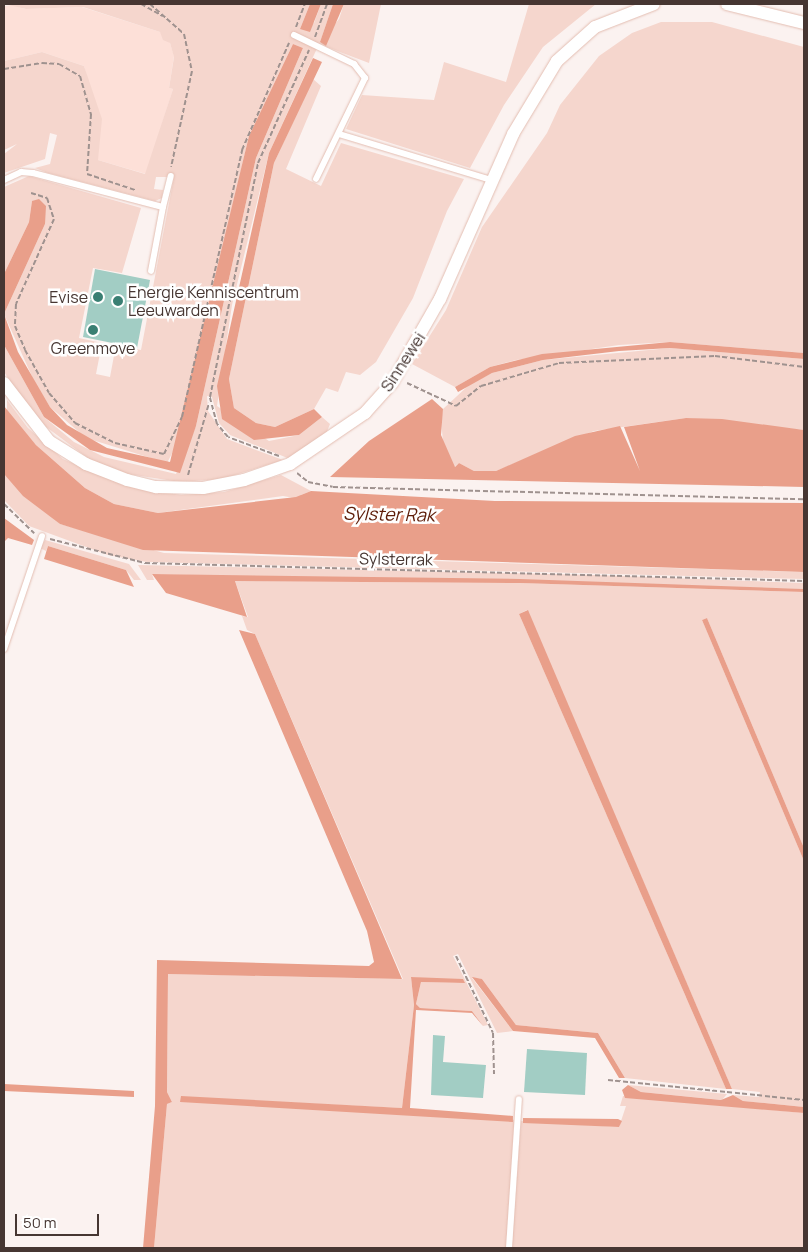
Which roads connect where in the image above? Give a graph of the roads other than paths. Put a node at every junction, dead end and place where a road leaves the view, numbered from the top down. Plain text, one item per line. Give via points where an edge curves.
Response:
1 (654, 4) edge
2 (727, 4) edge
3 (778, 19) junction
4 (804, 23) edge
5 (804, 30) edge
6 (294, 35) dead end
7 (339, 134) junction
8 (171, 176) road end
9 (316, 179) dead end
10 (4, 180) edge
11 (491, 180) junction
12 (163, 207) junction
13 (150, 271) dead end
14 (4, 383) edge
15 (42, 536) road end
16 (4, 649) edge
17 (519, 1099) dead end
18 (509, 1248) edge

1 - 11 street, Sinnewei via 612,18 570,46 534,96
2 - 3 street
3 - 4 street
3 - 5 street
6 - 7 lane via 364,72 363,84
7 - 9 lane
7 - 11 lane
8 - 12 lane
10 - 12 lane via 22,172
11 - 14 street, Sinnewei via 440,299 395,379 365,413 290,464 244,480 181,488 127,480 67,454 32,424
12 - 13 lane
15 - 16 lane
17 - 18 lane

